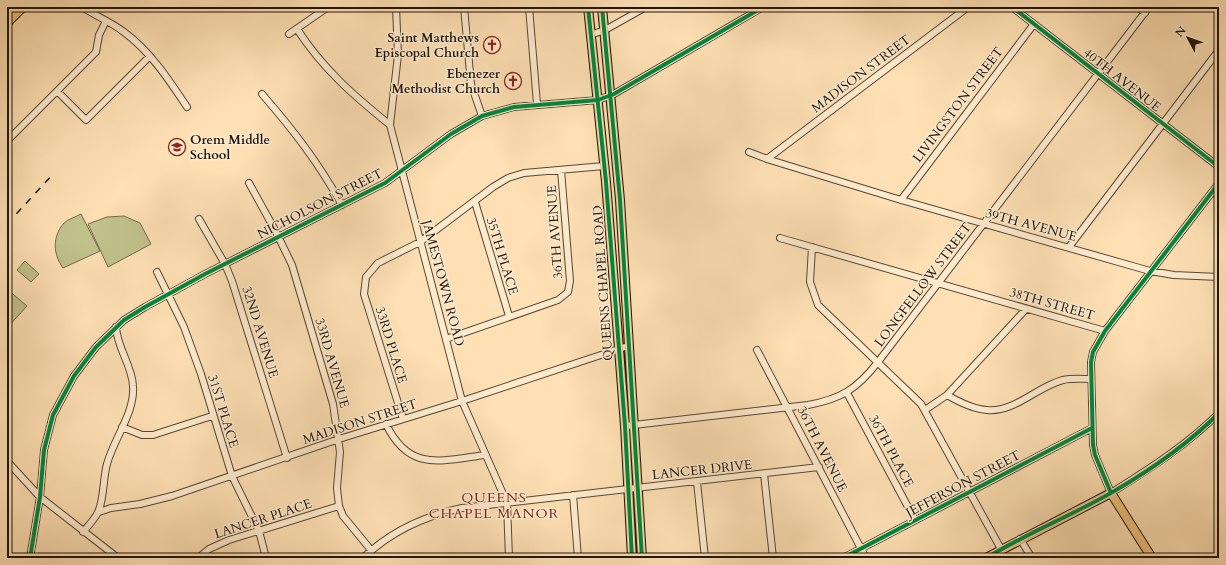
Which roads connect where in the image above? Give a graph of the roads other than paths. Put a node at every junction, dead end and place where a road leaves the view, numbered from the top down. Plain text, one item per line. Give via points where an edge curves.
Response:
1 (23, 7) edge
2 (82, 7) edge
3 (328, 7) edge
4 (396, 7) edge
5 (464, 7) edge
6 (529, 7) edge
7 (588, 7) edge
8 (602, 7) edge
9 (646, 7) edge
10 (763, 7) edge
11 (968, 7) edge
12 (1012, 7) edge
13 (1138, 7) edge
14 (1149, 7) edge
15 (1145, 13) junction
16 (106, 21) junction
17 (7, 23) edge
18 (1034, 24) junction
19 (297, 29) junction
20 (605, 30) junction
21 (290, 34) dead end
22 (590, 35) junction
23 (1219, 50) edge
24 (150, 56) junction
25 (1098, 74) junction
26 (56, 92) junction
27 (262, 94) dead end
28 (610, 95) junction
29 (598, 100) junction
30 (537, 104) junction
31 (188, 107) dead end
32 (482, 116) junction
33 (390, 124) junction
34 (1162, 124) junction
35 (7, 141) edge
36 (748, 152) dead end
37 (767, 159) junction
38 (604, 166) junction
39 (1219, 167) edge
40 (561, 170) junction
41 (402, 171) junction
42 (249, 183) dead end
43 (1219, 183) edge
44 (901, 200) junction
45 (475, 202) junction
46 (342, 205) junction
47 (199, 219) dead end
48 (983, 223) junction
49 (279, 237) junction
50 (780, 238) dead end
51 (420, 242) junction
52 (812, 247) junction
53 (1069, 247) junction
54 (225, 264) junction
55 (1150, 271) junction
56 (157, 272) dead end
57 (1219, 277) edge
58 (938, 284) junction
59 (168, 294) junction
60 (1026, 309) junction
61 (509, 316) junction
62 (116, 327) junction
63 (1105, 331) junction
64 (446, 339) junction
65 (628, 346) junction
66 (618, 350) junction
67 (757, 350) dead end
68 (878, 362) junction
69 (1090, 379) junction
70 (847, 393) junction
71 (947, 395) junction
72 (462, 401) junction
73 (788, 408) junction
74 (925, 410) junction
75 (1219, 413) edge
76 (212, 416) junction
77 (403, 419) junction
78 (386, 424) junction
79 (629, 426) junction
80 (122, 428) junction
81 (1092, 428) junction
82 (339, 439) junction
83 (485, 455) junction
84 (287, 458) junction
85 (7, 461) edge
86 (819, 467) junction
87 (764, 474) junction
88 (232, 476) junction
89 (696, 482) junction
90 (637, 488) junction
91 (628, 490) junction
92 (968, 492) junction
93 (1111, 493) junction
94 (573, 495) junction
95 (40, 497) junction
96 (507, 503) junction
97 (339, 506) junction
98 (99, 512) junction
99 (915, 520) junction
100 (259, 531) junction
101 (83, 532) junction
102 (1020, 539) junction
103 (861, 548) junction
104 (1001, 549) junction
105 (371, 550) junction
106 (30, 558) edge
107 (118, 558) edge
108 (198, 558) edge
109 (266, 558) edge
110 (363, 558) edge
111 (509, 558) edge
112 (578, 558) edge
113 (632, 558) edge
114 (642, 558) edge
115 (705, 558) edge
116 (773, 558) edge
117 (843, 558) edge
118 (866, 558) edge
119 (986, 558) edge
120 (1032, 558) edge
121 (1152, 558) edge

1 - 17 main road
2 - 16 street
3 - 19 street
4 - 33 street, JAMESTOWN ROAD via 398,55
5 - 32 street via 471,84
6 - 30 street
7 - 22 main road, QUEENS CHAPEL ROAD
8 - 20 main road, QUEENS CHAPEL ROAD
9 - 20 street
10 - 28 street, NICHOLSON STREET
11 - 37 street, MADISON STREET
12 - 18 street, 40TH AVENUE
13 - 15 street
14 - 15 street, LONGFELLOW STREET
15 - 25 street, LONGFELLOW STREET
16 - 24 street via 133,39
16 - 26 street via 99,35 96,52
18 - 25 street, 40TH AVENUE
18 - 44 street, LIVINGSTON STREET
19 - 21 street
19 - 33 street via 318,60
20 - 22 street
20 - 28 main road, QUEENS CHAPEL ROAD
22 - 29 main road, QUEENS CHAPEL ROAD
23 - 34 street
24 - 26 street via 86,120
24 - 31 street
25 - 34 street, 40TH AVENUE
25 - 48 street, LONGFELLOW STREET
26 - 35 street
27 - 46 street via 305,144
28 - 29 street, NICHOLSON STREET
28 - 65 main road, QUEENS CHAPEL ROAD via 620,200
29 - 30 street, NICHOLSON STREET
29 - 38 main road, QUEENS CHAPEL ROAD
30 - 32 street, NICHOLSON STREET via 504,109
32 - 41 street, NICHOLSON STREET via 451,134
33 - 41 street, JAMESTOWN ROAD
34 - 39 street, 40TH AVENUE
34 - 53 street
36 - 37 street, 39TH AVENUE
37 - 44 street, 39TH AVENUE
38 - 40 street
38 - 66 main road, QUEENS CHAPEL ROAD
40 - 45 street via 524,173 508,178
40 - 61 street, 36TH AVENUE via 570,275 568,292 558,300
41 - 46 street, NICHOLSON STREET via 385,183
41 - 51 street, JAMESTOWN ROAD
42 - 49 street, 33RD AVENUE
43 - 55 street
44 - 48 street, 39TH AVENUE
45 - 51 street
45 - 61 street, 35TH PLACE
46 - 49 street, NICHOLSON STREET
47 - 54 street, 32ND AVENUE
48 - 53 street, 39TH AVENUE
48 - 58 street, LONGFELLOW STREET
49 - 54 street, NICHOLSON STREET
49 - 82 street, 33RD AVENUE via 298,285 333,404
50 - 52 street, 38TH STREET
51 - 64 street, JAMESTOWN ROAD
51 - 77 street, 33RD PLACE via 378,263 366,277 364,294
52 - 58 street, 38TH STREET
52 - 68 street via 809,273 815,298
53 - 55 street, 39TH AVENUE
54 - 59 street, NICHOLSON STREET
54 - 84 street, 32ND AVENUE
55 - 57 street, 39TH AVENUE
55 - 63 street
56 - 59 street, 31ST PLACE
58 - 60 street, 38TH STREET
58 - 68 street, LONGFELLOW STREET
59 - 62 street, NICHOLSON STREET via 134,313
59 - 76 street, 31ST PLACE via 184,327 201,374
60 - 63 street, 38TH STREET
60 - 71 street
61 - 64 street
62 - 80 street via 119,343 130,367 133,388
62 - 95 street, NICHOLSON STREET via 77,371 57,405 48,428 44,449
63 - 69 street, 38TH STREET via 1093,352
64 - 72 street, JAMESTOWN ROAD
65 - 66 street, MADISON STREET
65 - 79 main road, QUEENS CHAPEL ROAD
66 - 72 street, MADISON STREET
66 - 79 main road, QUEENS CHAPEL ROAD
67 - 73 street, 36TH AVENUE
68 - 70 street, LONGFELLOW STREET via 863,380
68 - 74 street
69 - 71 street via 1062,380 996,410 972,407
69 - 81 street, 38TH STREET
70 - 73 street, LONGFELLOW STREET via 821,403
70 - 99 street, 36TH PLACE
71 - 74 street
72 - 77 street, MADISON STREET
72 - 83 street, JAMESTOWN ROAD
73 - 79 street, LONGFELLOW STREET
73 - 86 street, 36TH AVENUE
74 - 92 street
75 - 93 street via 1168,455
76 - 80 street via 153,435 142,435
76 - 88 street, 31ST PLACE
77 - 78 street, MADISON STREET
78 - 82 street, MADISON STREET
78 - 83 street via 398,446 420,458 444,460
79 - 90 main road, QUEENS CHAPEL ROAD
79 - 91 main road, QUEENS CHAPEL ROAD
80 - 98 street via 107,464
81 - 92 street, JEFFERSON STREET
81 - 93 street, 38TH STREET via 1095,455
82 - 84 street, MADISON STREET
82 - 97 street, 33RD AVENUE
83 - 96 street, JAMESTOWN ROAD
84 - 88 street, MADISON STREET
85 - 95 street
86 - 87 street, LANCER DRIVE
86 - 103 street, 36TH AVENUE
87 - 89 street, LANCER DRIVE
87 - 116 street
88 - 98 street, MADISON STREET via 172,496
88 - 100 street, 31ST PLACE
89 - 90 street, LANCER DRIVE
89 - 115 street
90 - 91 street, LANCER DRIVE
90 - 114 main road, QUEENS CHAPEL ROAD
91 - 94 street, LANCER DRIVE
91 - 113 main road, QUEENS CHAPEL ROAD
92 - 99 street, JEFFERSON STREET
92 - 104 street
93 - 102 main road
93 - 121 main road, 38TH STREET
94 - 96 street, LANCER DRIVE
94 - 112 street
95 - 101 street
95 - 106 street, NICHOLSON STREET
96 - 105 street, LANCER DRIVE via 462,508 433,515 394,533
96 - 111 street, JAMESTOWN ROAD
97 - 100 street, LANCER PLACE
97 - 105 street, 33RD AVENUE via 343,516
98 - 101 street
99 - 103 street, JEFFERSON STREET
100 - 108 street, LANCER PLACE via 217,545
100 - 109 street, 31ST PLACE
101 - 107 street
102 - 104 main road
102 - 120 street
103 - 117 street, JEFFERSON STREET
103 - 118 street, 36TH AVENUE
104 - 119 main road
105 - 110 street, LANCER DRIVE

